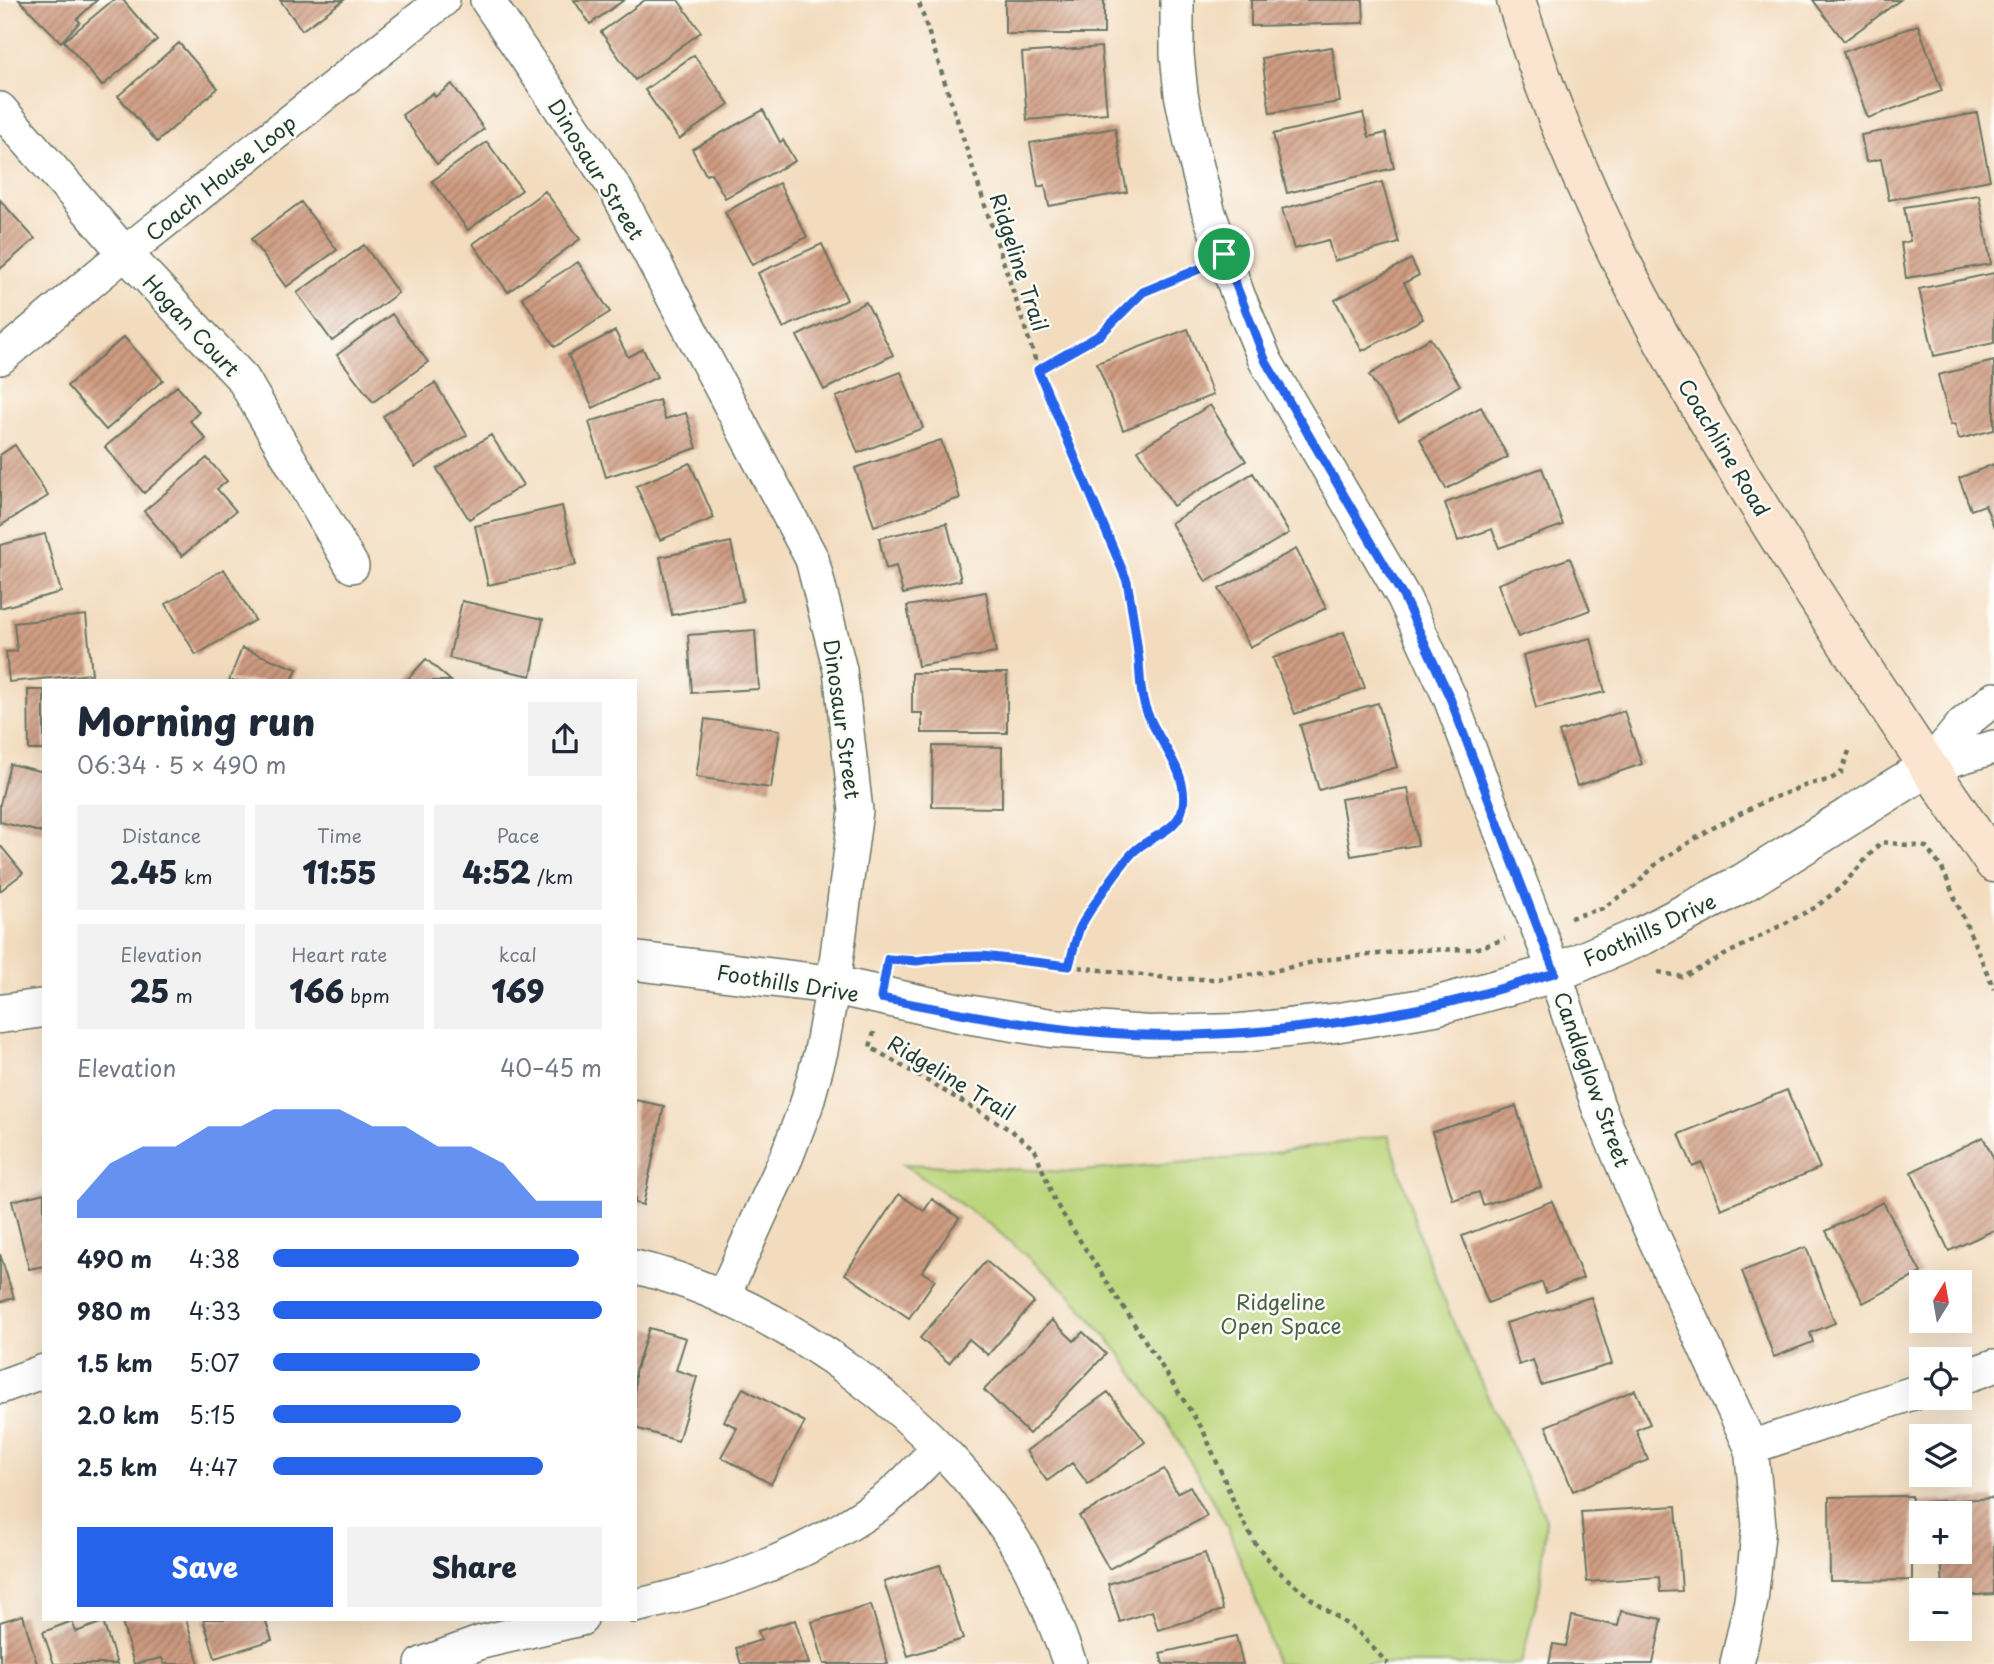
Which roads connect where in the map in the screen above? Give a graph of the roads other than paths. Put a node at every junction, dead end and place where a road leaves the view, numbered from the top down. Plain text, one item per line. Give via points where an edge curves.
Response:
1 (443, 0) edge
2 (487, 0) edge
3 (1177, 0) edge
4 (1517, 0) edge
5 (0, 109) edge
6 (125, 253) junction
7 (0, 358) edge
8 (352, 565) dead end
9 (1994, 699) edge
10 (1994, 747) edge
11 (1928, 767) junction
12 (1994, 863) edge
13 (637, 961) edge
14 (1555, 973) junction
15 (834, 985) junction
16 (42, 1008) edge
17 (0, 1014) edge
18 (637, 1268) edge
19 (723, 1297) junction
20 (1994, 1366) edge
21 (42, 1372) edge
22 (1972, 1374) edge
23 (0, 1387) edge
24 (1909, 1394) edge
25 (1751, 1447) junction
26 (939, 1448) junction
27 (637, 1606) edge
28 (572, 1621) edge
29 (422, 1664) edge
30 (1070, 1664) edge
31 (1737, 1664) edge

1 - 6 street, Coach House Loop
2 - 15 street, Dinosaur Street via 616,190 812,559 840,670 856,811
3 - 14 street, Candleglow Street via 1181,94 1208,210 1224,254 1266,362 1404,598 1445,685
4 - 11 main road, Coachline Road via 1567,147 1645,310 1793,560
5 - 6 street, Hogan Court
6 - 7 street, Coach House Loop
6 - 8 street, Hogan Court via 243,379
9 - 11 street via 1964,724
10 - 11 street
11 - 12 main road, Coachline Road
11 - 14 street, Foothills Drive via 1743,883 1644,935
13 - 15 street, Foothills Drive
14 - 15 street, Foothills Drive via 1435,1006 1335,1023 1241,1033 1147,1035 1051,1028 881,998
14 - 25 street, Candleglow Street via 1598,1106
15 - 19 street, Dinosaur Street via 806,1106
16 - 17 street
18 - 19 street
19 - 26 street via 802,1338 861,1379
20 - 22 street
21 - 23 street
24 - 25 street
25 - 31 street, Candleglow Street via 1759,1525 1751,1601
26 - 27 street via 882,1502 797,1553 737,1579
26 - 30 street via 984,1499 1020,1551 1049,1607
28 - 29 street via 482,1642

